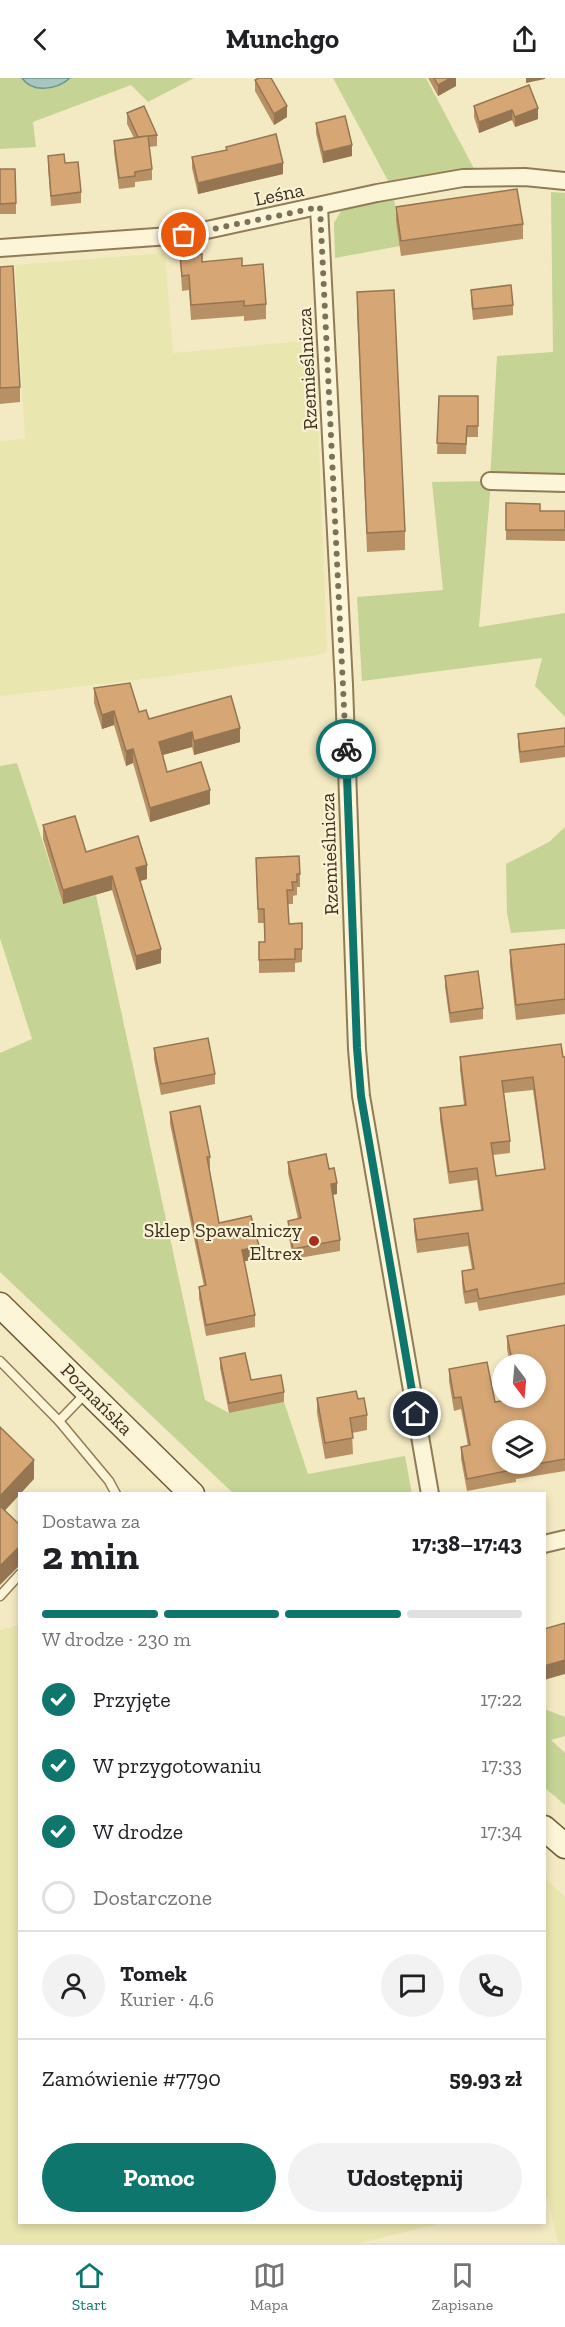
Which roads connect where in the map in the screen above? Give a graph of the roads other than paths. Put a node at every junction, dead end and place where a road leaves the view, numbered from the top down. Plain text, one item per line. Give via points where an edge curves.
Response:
1 (565, 181) edge
2 (320, 207) junction
3 (0, 248) edge
4 (490, 481) dead end
5 (565, 483) edge
6 (0, 1305) edge
7 (0, 1361) edge
8 (89, 1391) junction
9 (59, 1421) junction
10 (115, 1492) edge
11 (190, 1492) edge
12 (430, 1492) edge
13 (565, 1539) edge
14 (546, 1544) edge
15 (18, 1576) edge
16 (0, 1596) edge
17 (546, 1830) edge
18 (565, 1846) edge

1 - 2 street, Leśna via 463,178
2 - 3 street, Leśna via 184,235
2 - 12 street, Rzemieślnicza via 360,1084
4 - 5 street
6 - 8 main road, Poznańska
7 - 9 lane
8 - 9 lane
8 - 11 main road, Poznańska
9 - 10 lane
13 - 14 street
15 - 16 lane
17 - 18 main road

